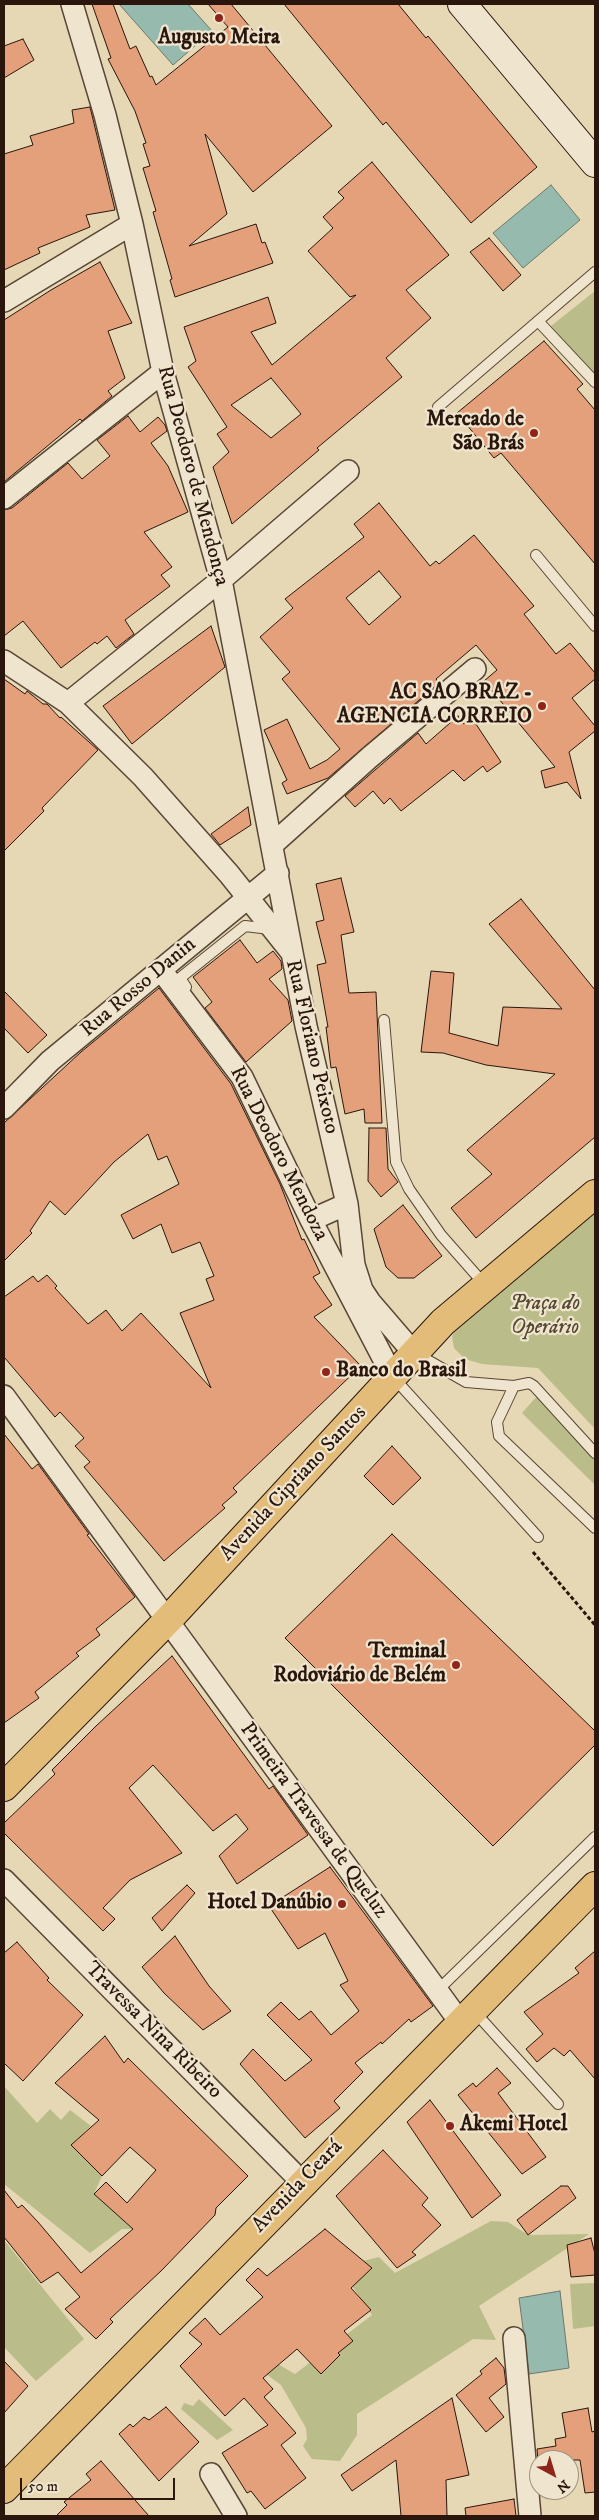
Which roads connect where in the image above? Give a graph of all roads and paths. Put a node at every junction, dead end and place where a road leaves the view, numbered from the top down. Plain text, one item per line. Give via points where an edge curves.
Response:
1 (72, 4) edge
2 (462, 4) edge
3 (595, 163) edge
4 (132, 224) junction
5 (595, 272) edge
6 (4, 301) edge
7 (538, 321) junction
8 (163, 372) junction
9 (595, 382) edge
10 (438, 407) dead end
11 (348, 471) dead end
12 (4, 498) edge
13 (536, 555) dead end
14 (221, 580) junction
15 (595, 626) edge
16 (4, 660) edge
17 (475, 669) dead end
18 (68, 704) junction
19 (273, 844) junction
20 (278, 873) junction
21 (248, 897) junction
22 (271, 929) junction
23 (292, 954) junction
24 (161, 970) junction
25 (384, 1020) dead end
26 (245, 1067) dead end
27 (4, 1108) edge
28 (595, 1194) edge
29 (347, 1204) junction
30 (311, 1220) junction
31 (485, 1285) junction
32 (413, 1352) junction
33 (393, 1377) junction
34 (514, 1386) junction
35 (4, 1396) edge
36 (595, 1453) edge
37 (595, 1528) edge
38 (538, 1538) dead end
39 (167, 1621) junction
40 (4, 1787) edge
41 (595, 1837) edge
42 (4, 1880) edge
43 (595, 1886) edge
44 (437, 1991) junction
45 (466, 2016) junction
46 (558, 2104) dead end
47 (302, 2182) junction
48 (514, 2338) dead end
49 (211, 2474) dead end
50 (4, 2489) edge
51 (236, 2516) edge
52 (530, 2516) edge

1 - 4 street, Rua Deodoro de Mendonça via 105,115
2 - 3 main road
4 - 6 street
4 - 8 street, Rua Deodoro de Mendonça
5 - 7 lane
7 - 9 lane
7 - 10 lane
8 - 12 street
8 - 14 street, Rua Deodoro de Mendonça
11 - 14 street
13 - 15 lane
14 - 18 street
14 - 19 street, Rua Deodoro de Mendonça
16 - 18 street, Rua Floriano Peixoto
17 - 19 street
18 - 21 street, Rua Floriano Peixoto via 143,777
19 - 20 street, Rua Deodoro de Mendonça
20 - 21 street, Rua Rosso Danin
20 - 23 street, Rua Deodoro de Mendonça
21 - 22 street, Rua Floriano Peixoto
21 - 24 street, Rua Rosso Danin
22 - 23 street, Rua Floriano Peixoto
22 - 26 lane via 245,926 180,978
23 - 29 street, Rua Floriano Peixoto
24 - 27 street, Rua Rosso Danin via 50,1061
24 - 30 street, Rua Deodoro Mendoza via 242,1077
25 - 31 lane via 396,1162 409,1189 441,1235
28 - 31 main road, Avenida Cipriano Santos
29 - 30 street
29 - 32 street, Rua Floriano Peixoto via 354,1265 362,1290 380,1316
30 - 33 street, Rua Deodoro Mendoza
31 - 32 main road, Avenida Cipriano Santos
32 - 33 main road, Avenida Cipriano Santos
32 - 34 lane via 466,1382
33 - 38 lane
33 - 39 main road, Avenida Cipriano Santos
34 - 36 lane via 528,1383 534,1386
34 - 37 lane via 497,1422 499,1436
35 - 39 street, Primeira Travessa de Queluz
39 - 40 main road, Avenida Cipriano Santos
39 - 44 street, Primeira Travessa de Queluz
41 - 44 lane
42 - 47 street, Travessa Nina Ribeiro
43 - 45 main road, Avenida Ceará
44 - 45 street, Primeira Travessa de Queluz
45 - 46 lane
45 - 47 main road, Avenida Ceará
47 - 50 main road, Avenida Ceará
48 - 52 street
49 - 51 street

